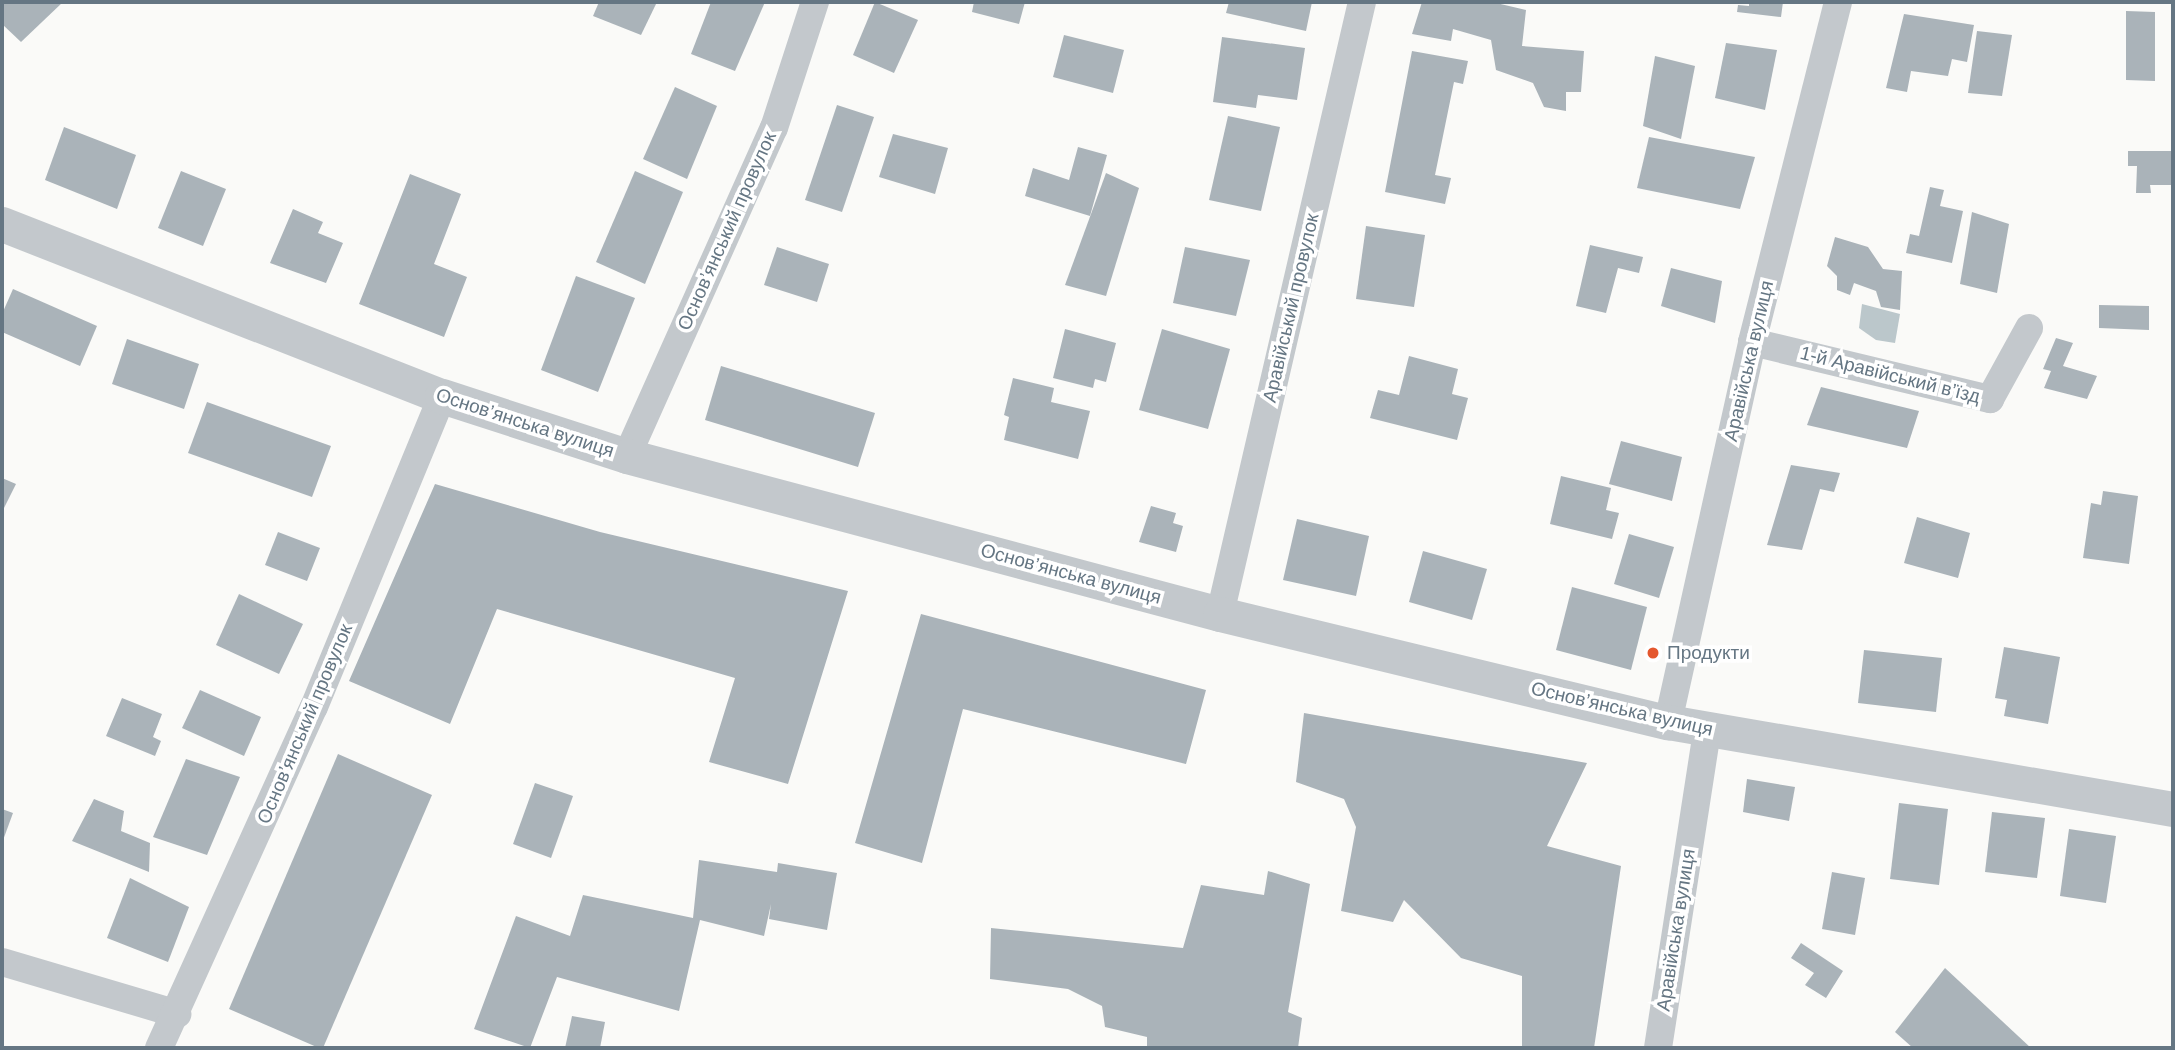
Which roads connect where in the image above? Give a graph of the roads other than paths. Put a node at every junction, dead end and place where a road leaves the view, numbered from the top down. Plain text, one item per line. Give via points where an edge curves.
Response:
1 (815, 2) edge
2 (1362, 2) edge
3 (1838, 2) edge
4 (2, 224) edge
5 (2029, 328) dead end
6 (1752, 342) junction
7 (442, 396) junction
8 (627, 456) junction
9 (1220, 614) junction
10 (1668, 722) junction
11 (1707, 730) junction
12 (2173, 809) edge
13 (2, 962) edge
14 (177, 1014) junction
15 (159, 1048) edge
16 (1658, 1048) edge

1 - 8 street, Основ’янський провулок via 774,128
2 - 9 street, Аравійський провулок
3 - 6 street, Аравійська вулиця
4 - 7 street, Основ’янська вулиця
5 - 6 street, 1-й Аравійський в’їзд via 1990,399
6 - 10 street, Аравійська вулиця
7 - 8 street, Основ’янська вулиця
7 - 14 street, Основ’янський провулок via 314,707
8 - 9 street, Основ’янська вулиця
9 - 10 street, Основ’янська вулиця
10 - 11 street, Основ’янська вулиця
11 - 12 street, Основ’янська вулиця
11 - 16 street, Аравійська вулиця
13 - 14 street
14 - 15 street, Основ’янський провулок

